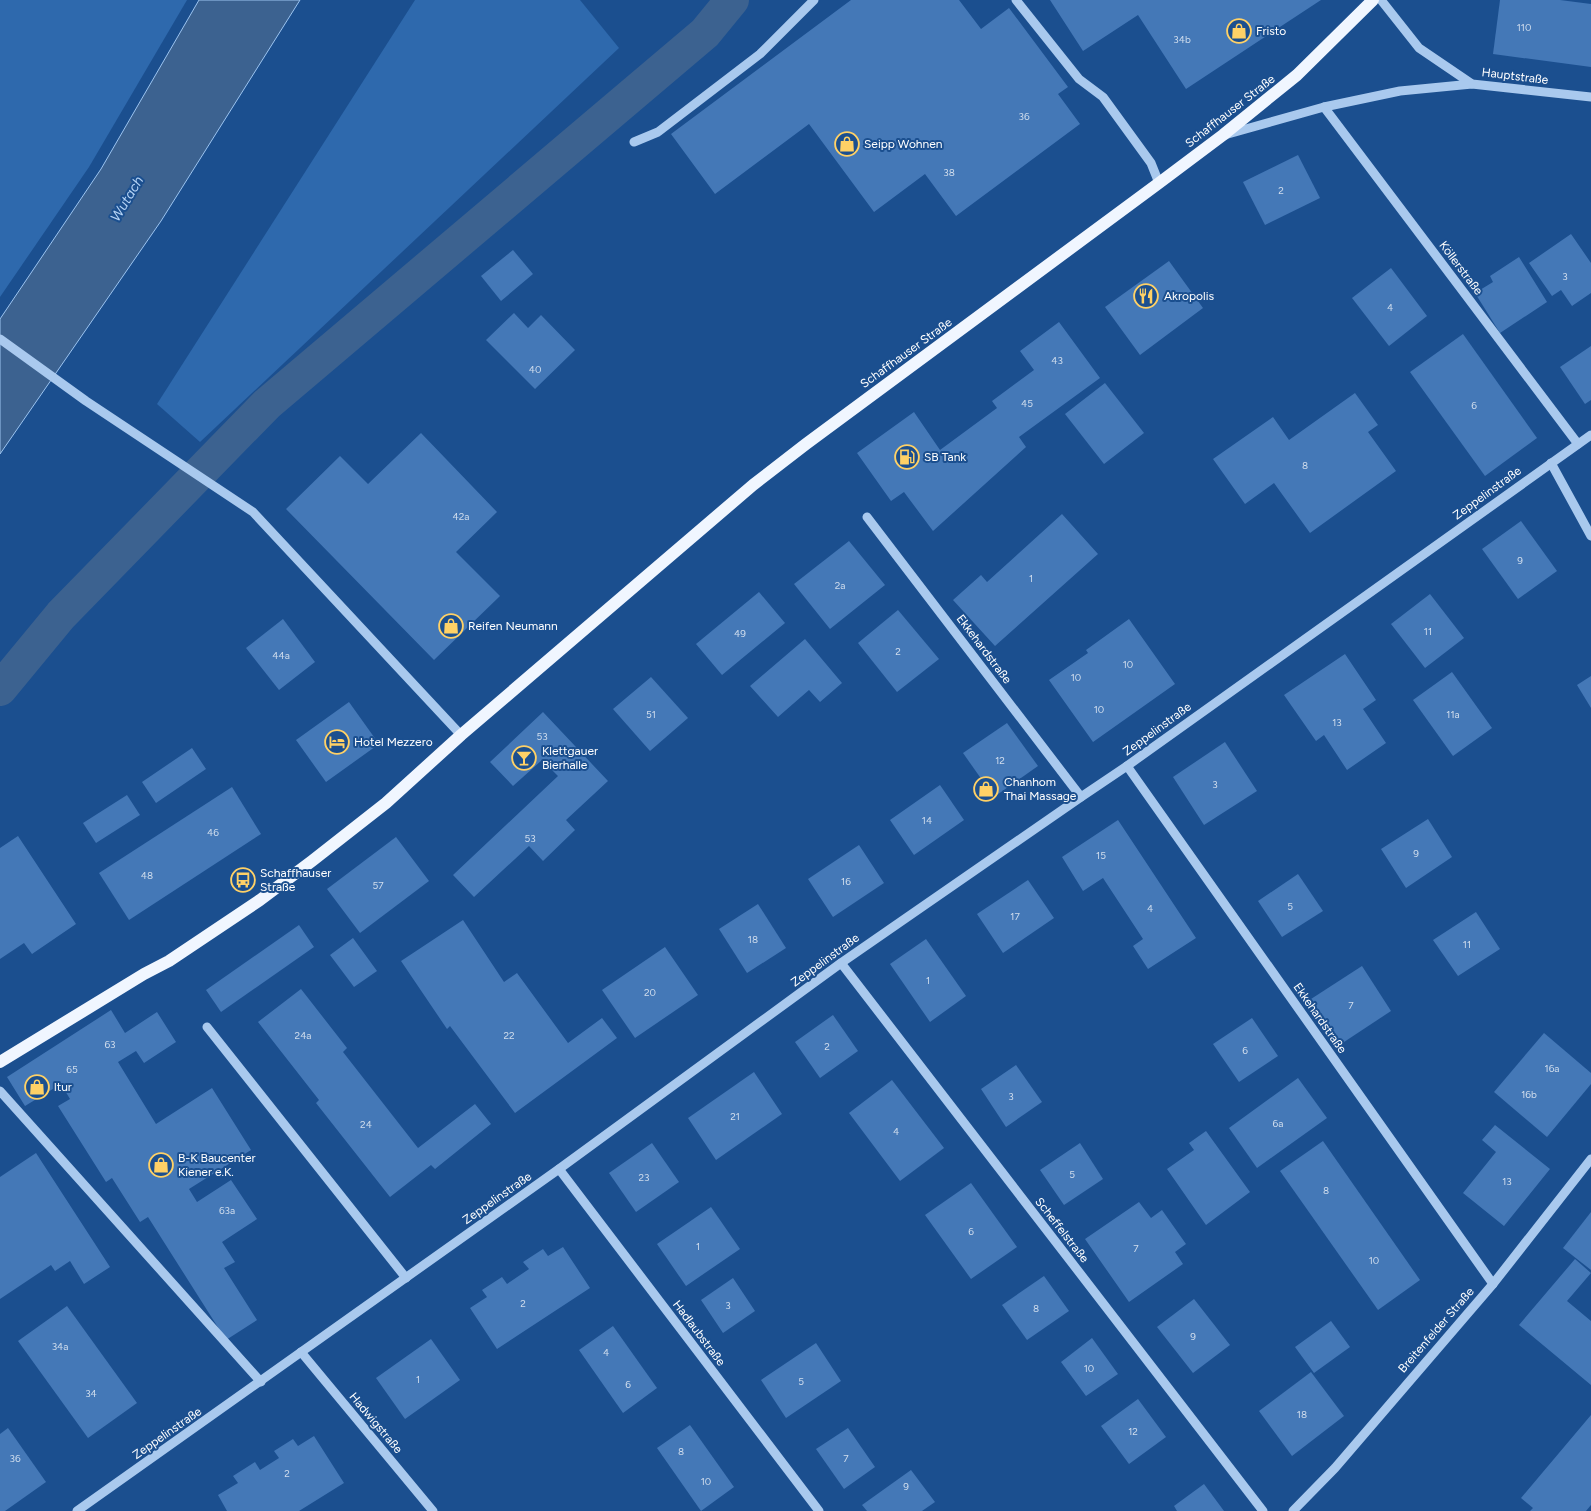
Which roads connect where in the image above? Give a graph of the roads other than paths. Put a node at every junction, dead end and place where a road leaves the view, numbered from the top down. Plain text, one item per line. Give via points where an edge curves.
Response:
1 (814, 0) edge
2 (1016, 0) edge
3 (1373, 0) edge
4 (1381, 0) edge
5 (1472, 84) junction
6 (1591, 98) edge
7 (1324, 107) junction
8 (1223, 135) junction
9 (634, 142) dead end
10 (1160, 183) junction
11 (0, 339) edge
12 (1591, 435) edge
13 (1578, 444) junction
14 (1551, 463) junction
15 (868, 517) dead end
16 (1591, 536) edge
17 (461, 735) junction
18 (1127, 766) junction
19 (1081, 797) junction
20 (841, 963) junction
21 (207, 1028) dead end
22 (0, 1062) edge
23 (0, 1091) edge
24 (1591, 1159) edge
25 (559, 1169) junction
26 (406, 1278) junction
27 (1492, 1284) junction
28 (301, 1352) junction
29 (261, 1382) junction
30 (77, 1511) edge
31 (433, 1511) edge
32 (819, 1511) edge
33 (1264, 1511) edge
34 (1293, 1511) edge

1 - 9 street via 760,54 658,132
2 - 10 street via 1079,79 1103,97 1151,163
3 - 8 main road, Schaffhauser Straße via 1297,75
4 - 5 street, Hauptstraße via 1419,48
5 - 6 street, Hauptstraße
5 - 7 street via 1400,91
7 - 8 street
7 - 13 street, Köllerstraße
8 - 10 main road, Schaffhauser Straße
10 - 17 main road, Schaffhauser Straße via 752,485
11 - 17 street via 86,401 253,512
12 - 13 street, Zeppelinstraße
13 - 14 street, Zeppelinstraße
14 - 16 street
14 - 18 street, Zeppelinstraße
15 - 19 street, Ekkehardstraße
17 - 22 main road, Schaffhauser Straße via 386,803 260,900 169,961
18 - 19 street, Zeppelinstraße
18 - 27 street, Ekkehardstraße
19 - 20 street, Zeppelinstraße
20 - 25 street, Zeppelinstraße
20 - 33 street, Scheffelstraße
21 - 26 street
23 - 29 street
24 - 27 street, Breitenfelder Straße
25 - 26 street, Zeppelinstraße
25 - 32 street, Hadlaubstraße
26 - 28 street, Zeppelinstraße
27 - 34 street, Breitenfelder Straße via 1335,1468
28 - 29 street, Zeppelinstraße
28 - 31 street, Hadwigstraße
29 - 30 street, Zeppelinstraße

